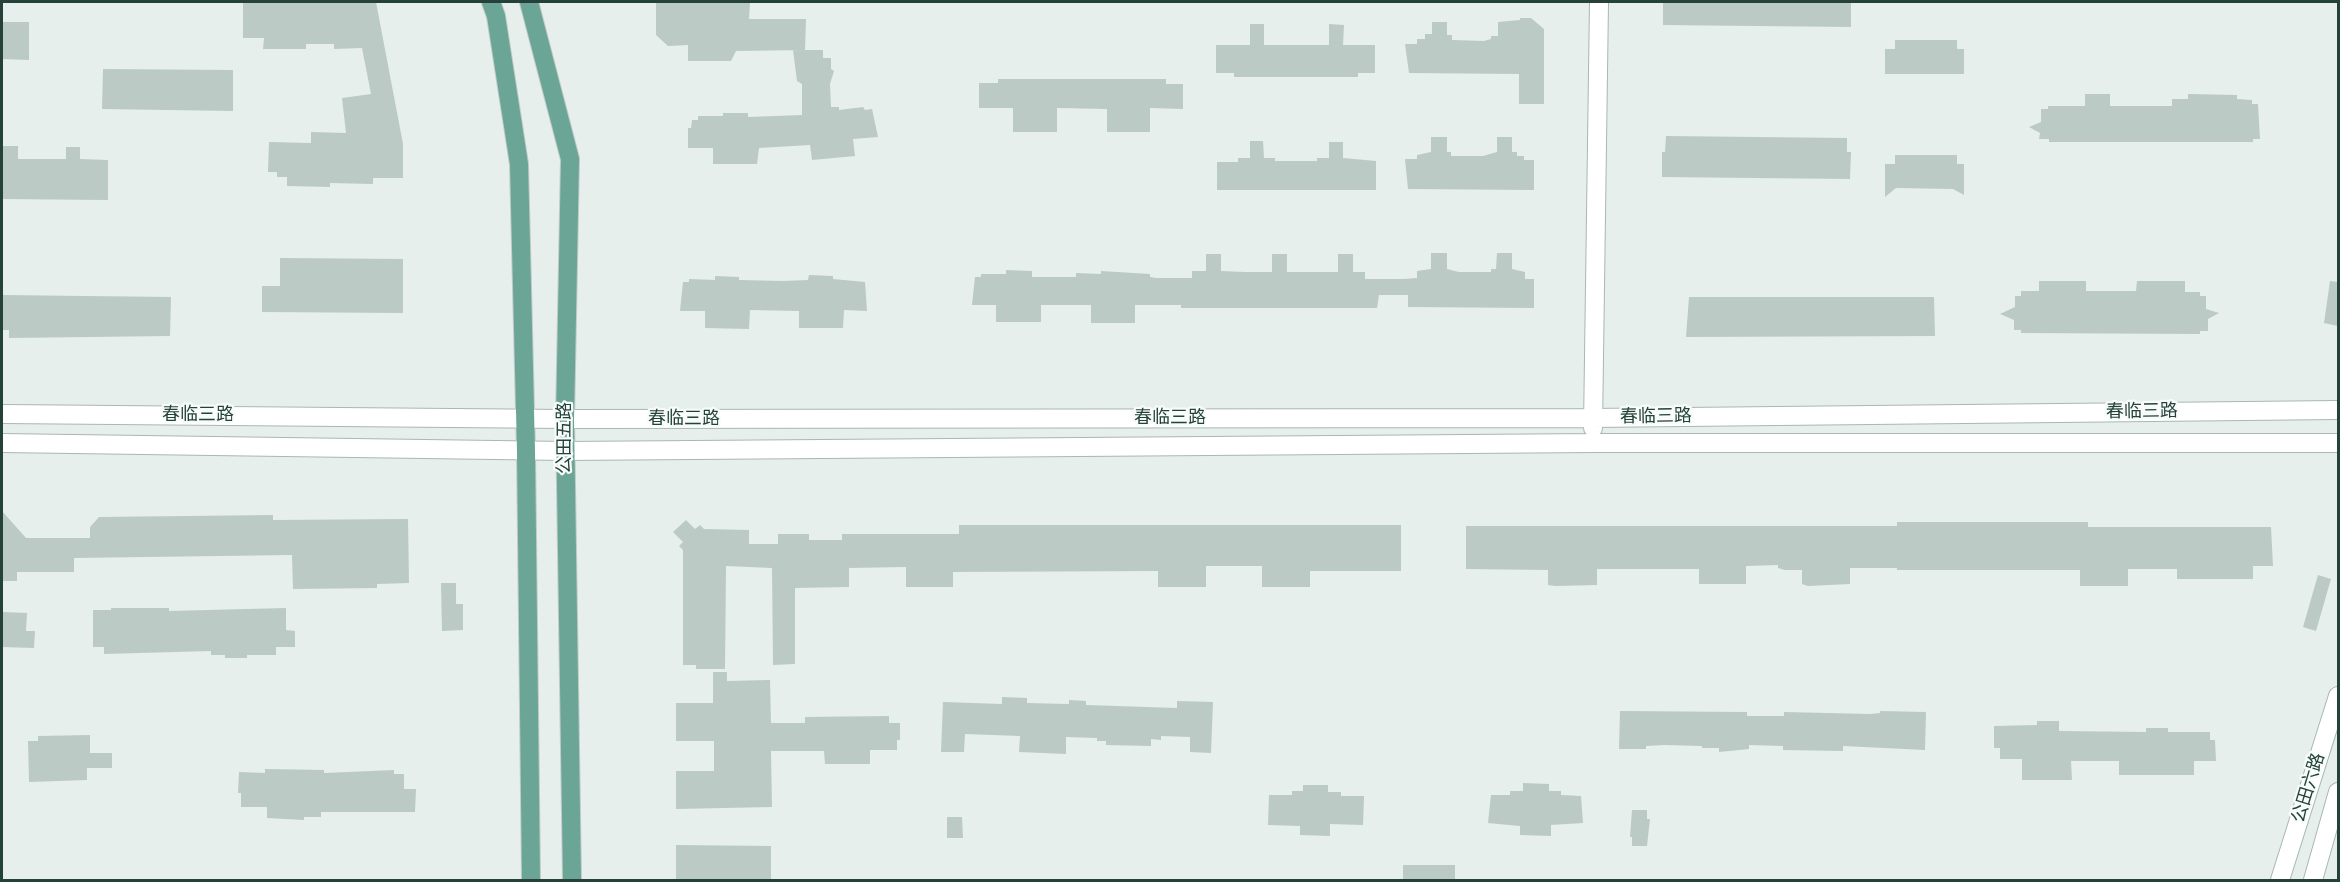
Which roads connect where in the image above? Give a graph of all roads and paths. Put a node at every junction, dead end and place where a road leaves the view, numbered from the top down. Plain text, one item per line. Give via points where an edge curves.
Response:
1 (491, 2) edge
2 (529, 2) edge
3 (1599, 2) edge
4 (2338, 410) edge
5 (2, 414) edge
6 (525, 417) junction
7 (1591, 418) junction
8 (565, 419) junction
9 (2, 443) edge
10 (1595, 443) junction
11 (2338, 443) edge
12 (526, 451) junction
13 (565, 451) junction
14 (2338, 696) edge
15 (2338, 792) edge
16 (531, 880) edge
17 (572, 880) edge
18 (2280, 880) edge
19 (2313, 880) edge

1 - 6 main road via 519,164
2 - 8 main road, 公田五路 via 570,159
3 - 7 street
4 - 7 street, 春临三路
5 - 6 street, 春临三路
6 - 8 street, 春临三路
6 - 12 main road
7 - 8 street, 春临三路
7 - 10 street
8 - 13 main road, 公田五路
9 - 12 street, 春临三路
10 - 11 street, 春临三路
10 - 13 street, 春临三路
12 - 13 street, 春临三路
12 - 16 main road
13 - 17 main road, 公田五路
14 - 18 street, 公田六路
15 - 19 street, 公田六路

